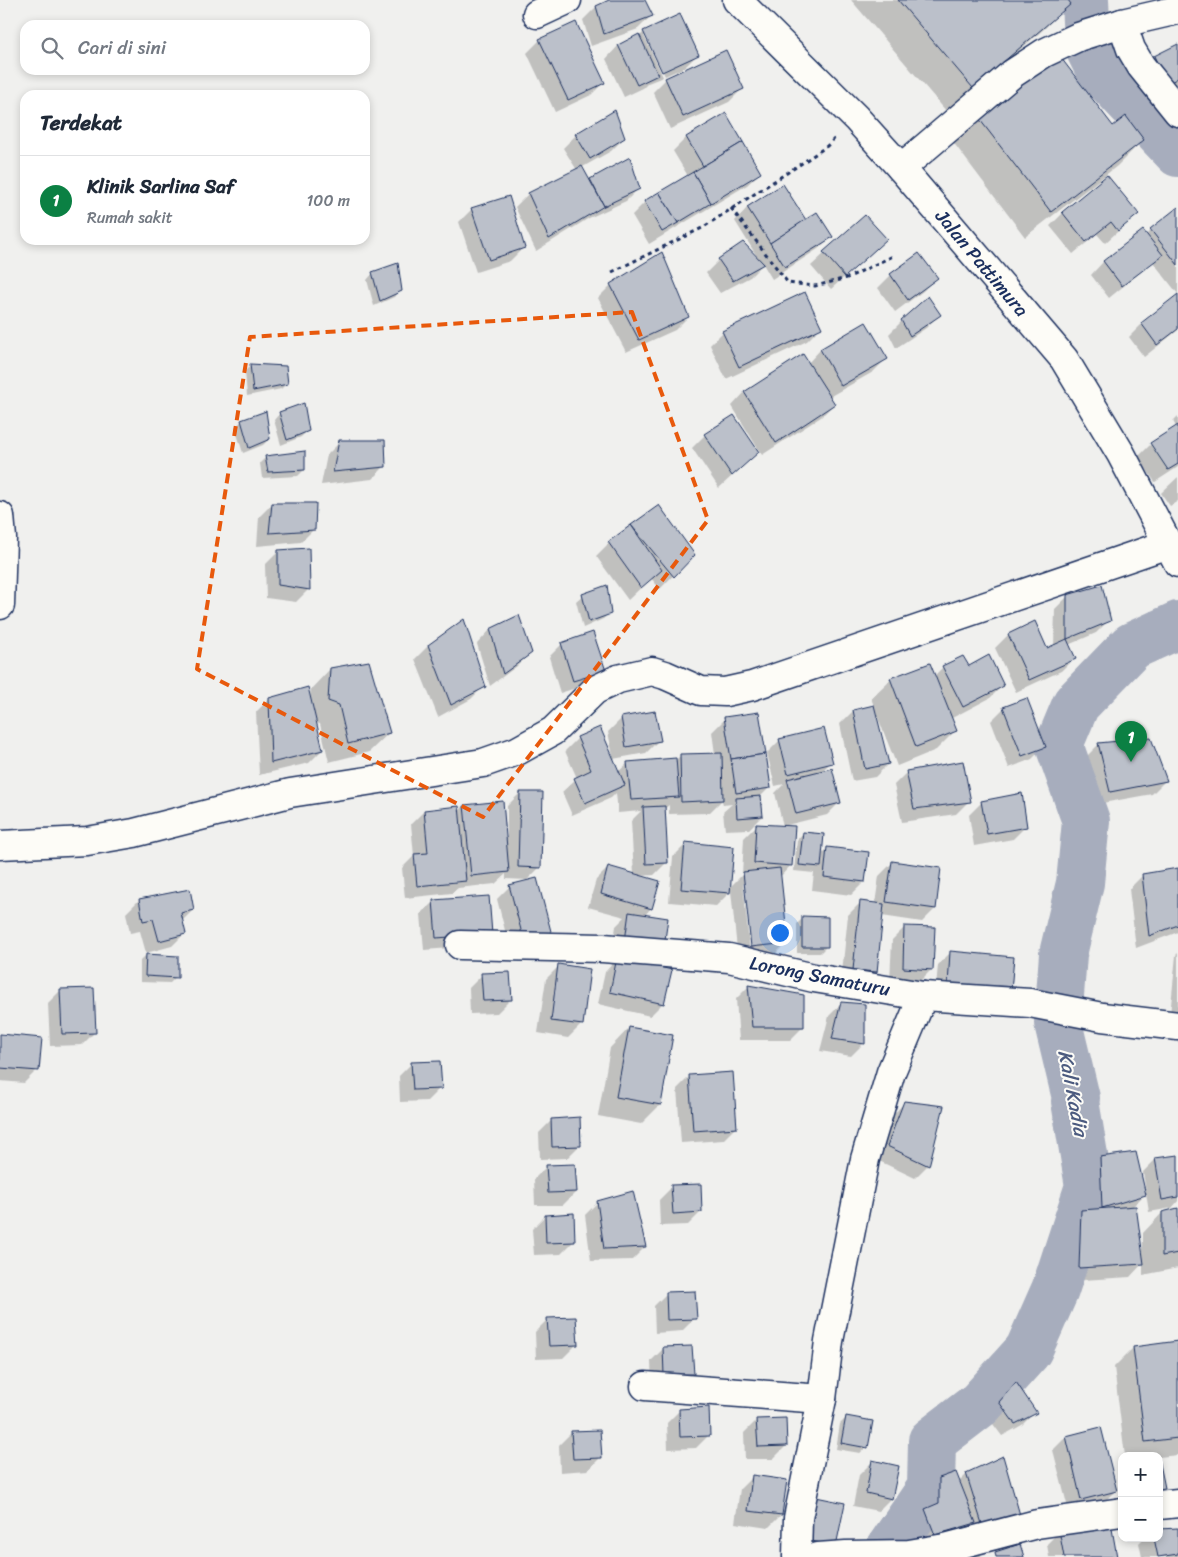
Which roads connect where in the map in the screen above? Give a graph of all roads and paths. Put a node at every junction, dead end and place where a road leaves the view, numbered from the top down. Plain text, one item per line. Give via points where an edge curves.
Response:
1 (567, 0) edge
2 (737, 0) edge
3 (1178, 10) edge
4 (537, 14) dead end
5 (1114, 25) junction
6 (1178, 112) edge
7 (856, 118) junction
8 (901, 168) junction
9 (731, 208) junction
10 (895, 255) dead end
11 (612, 272) dead end
12 (0, 516) edge
13 (1174, 556) edge
14 (0, 605) edge
15 (0, 844) edge
16 (460, 945) dead end
17 (923, 996) junction
18 (1178, 1026) edge
19 (645, 1386) dead end
20 (822, 1399) junction
21 (1178, 1503) edge
22 (1163, 1505) edge
23 (1118, 1513) edge
24 (797, 1557) edge
25 (818, 1557) edge

1 - 4 main road
2 - 7 main road, Jalan Pattimura
3 - 5 main road
5 - 6 main road via 1141,66
5 - 8 main road via 1044,53 1012,74
7 - 8 main road, Jalan Pattimura
7 - 9 path via 827,146
8 - 13 main road, Jalan Pattimura via 1064,359 1121,454
9 - 10 path via 788,283 815,286 847,278
9 - 11 path via 702,228
12 - 14 main road
13 - 15 main road via 725,692 701,691 652,671 618,679 595,690 553,731 483,763 290,793 134,833 87,841
16 - 17 main road, Lorong Samaturu via 603,948 729,958 814,978
17 - 18 main road, Lorong Samaturu via 1030,1003 1102,1017
17 - 20 main road via 891,1072 865,1159 829,1341
19 - 20 main road
20 - 24 main road via 798,1518
21 - 22 main road
23 - 25 main road via 1037,1524 909,1554

